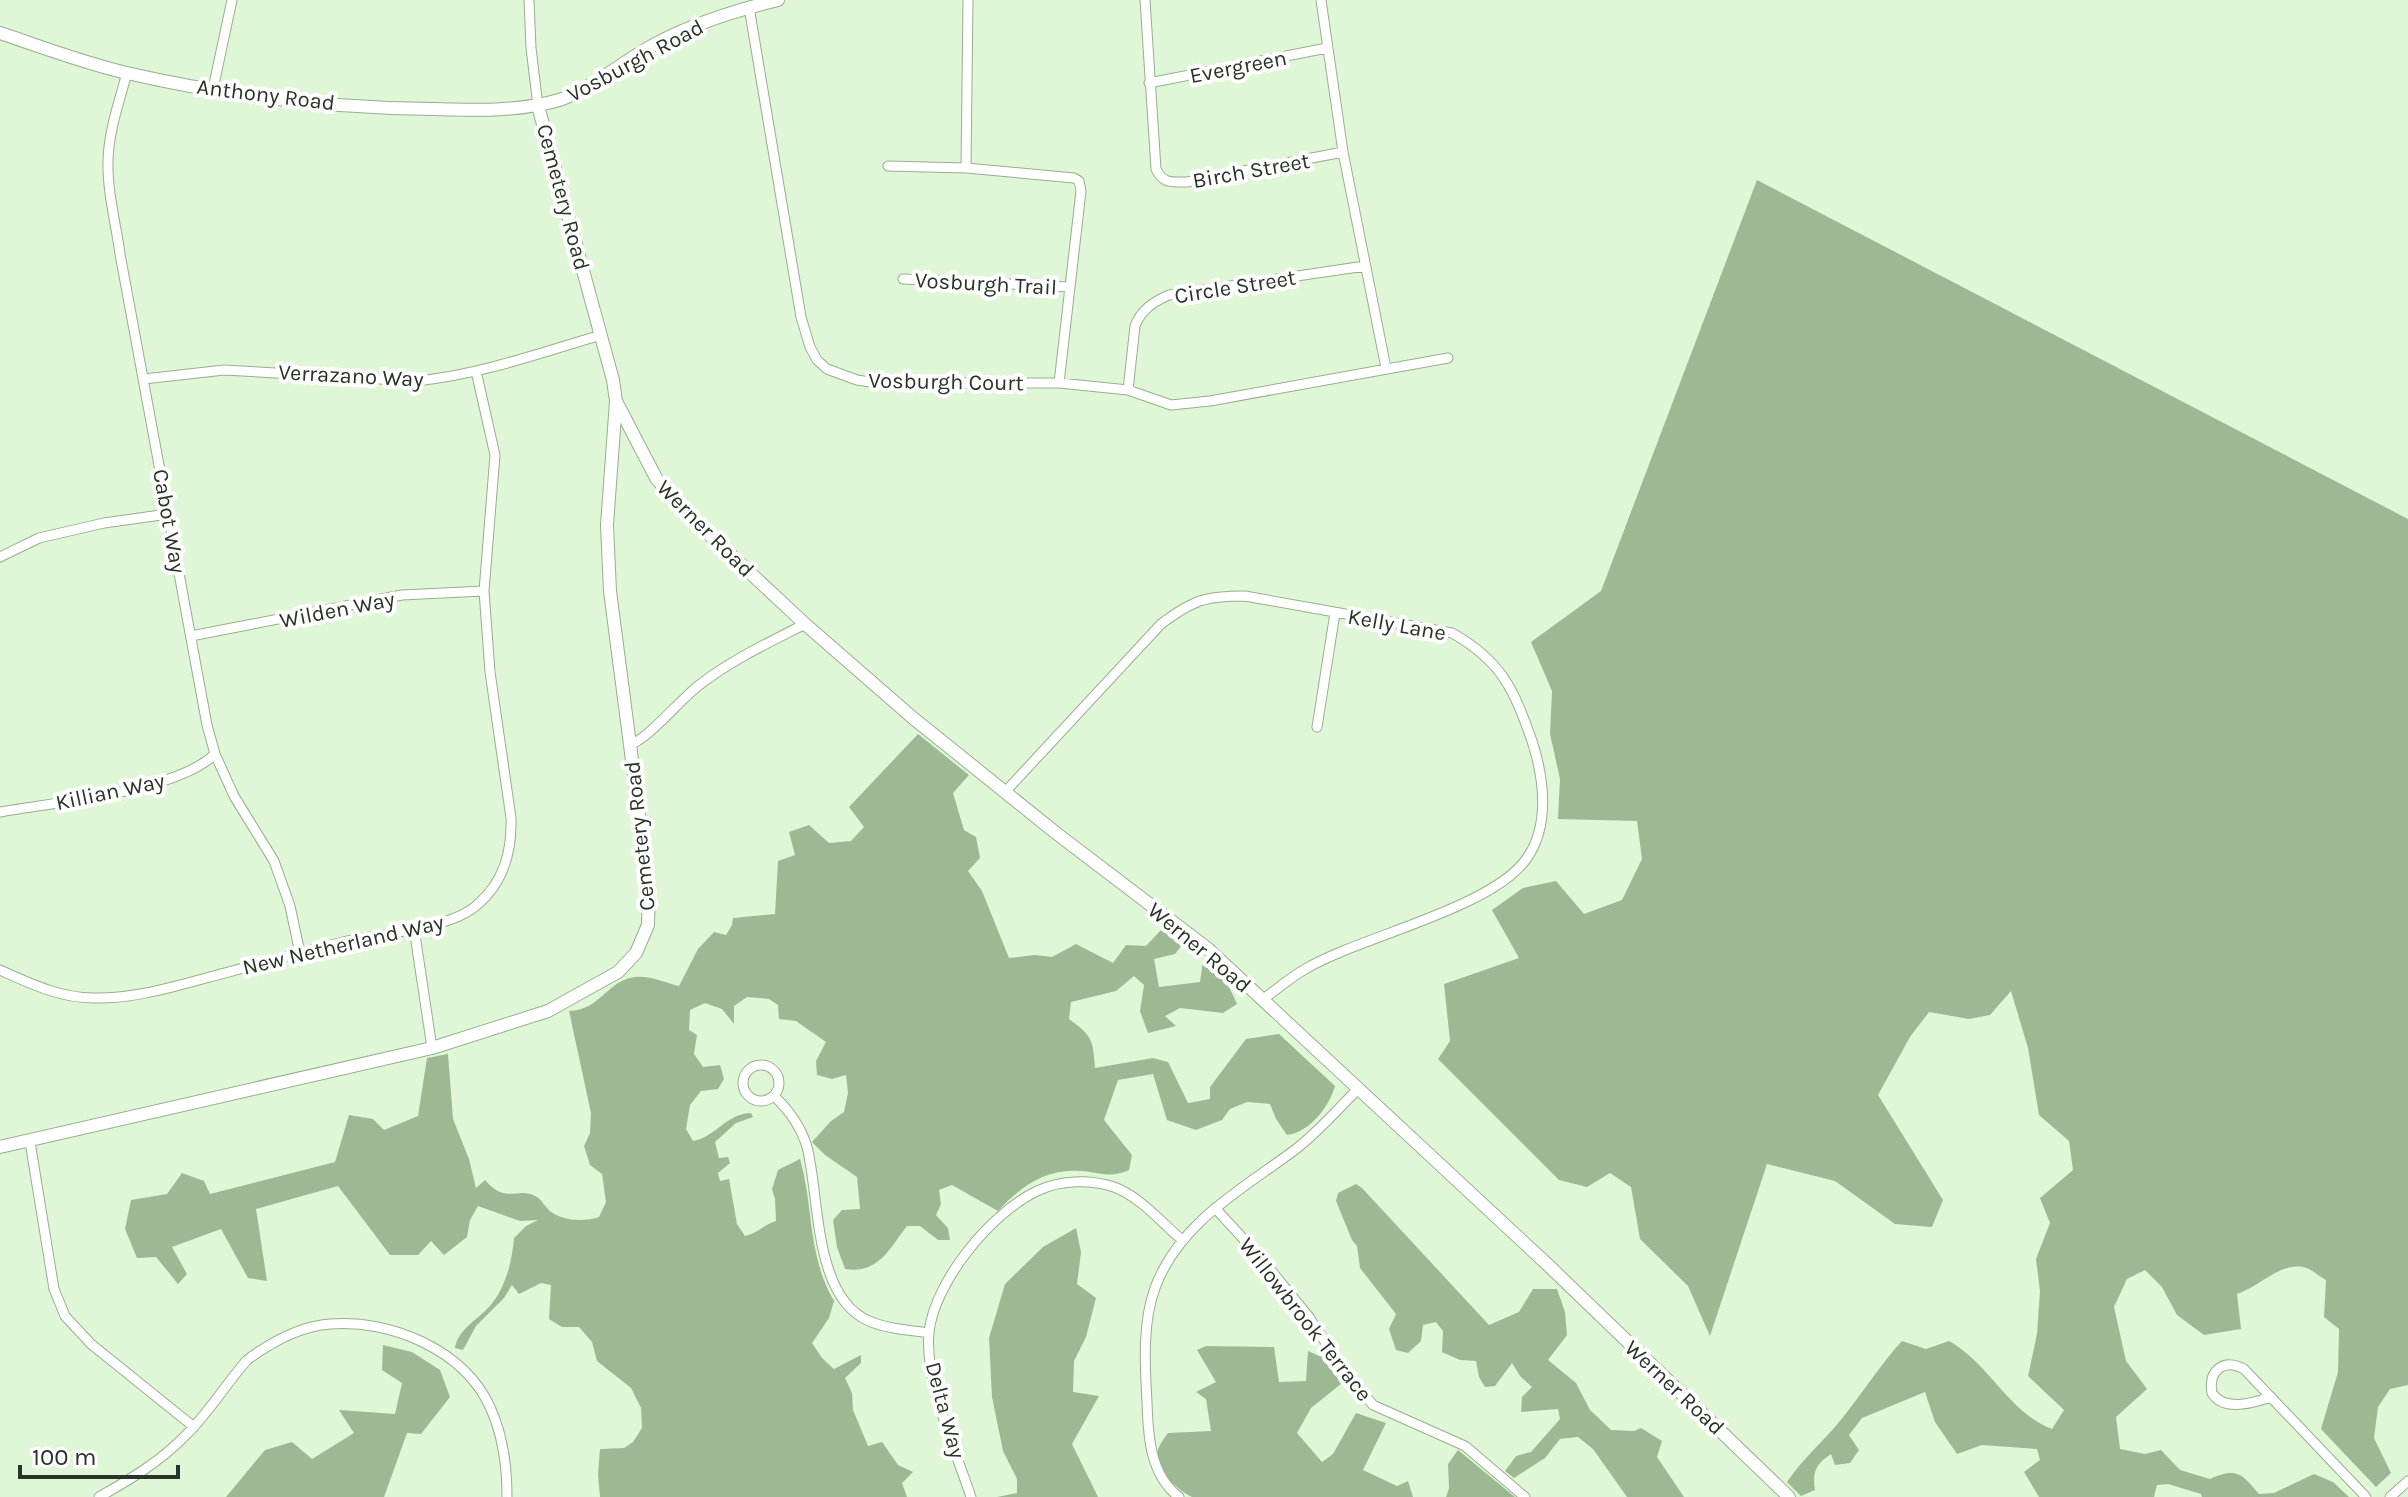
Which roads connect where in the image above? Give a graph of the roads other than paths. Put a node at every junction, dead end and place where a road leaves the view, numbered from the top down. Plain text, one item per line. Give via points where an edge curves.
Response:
1 (232, 0) edge
2 (529, 0) edge
3 (778, 0) edge
4 (968, 0) edge
5 (1145, 0) edge
6 (1321, 0) edge
7 (749, 7) junction
8 (0, 33) edge
9 (1327, 48) junction
10 (127, 73) junction
11 (1149, 83) junction
12 (213, 89) junction
13 (538, 106) junction
14 (1343, 152) junction
15 (888, 166) dead end
16 (966, 168) junction
17 (1365, 266) junction
18 (903, 279) dead end
19 (1070, 287) junction
20 (601, 335) junction
21 (1448, 358) dead end
22 (1386, 368) junction
23 (476, 371) junction
24 (144, 379) junction
25 (1059, 383) junction
26 (1128, 390) junction
27 (616, 401) junction
28 (168, 514) junction
29 (0, 557) edge
30 (484, 591) junction
31 (1335, 613) junction
32 (805, 624) junction
33 (191, 636) junction
34 (1317, 727) dead end
35 (629, 745) junction
36 (215, 754) junction
37 (1005, 792) junction
38 (0, 812) edge
39 (414, 928) junction
40 (300, 953) junction
41 (0, 970) edge
42 (1262, 1000) junction
43 (432, 1048) junction
44 (1357, 1090) junction
45 (774, 1096) junction
46 (30, 1142) junction
47 (0, 1147) edge
48 (1215, 1208) junction
49 (1181, 1239) junction
50 (929, 1333) junction
51 (2271, 1397) junction
52 (194, 1427) junction
53 (2408, 1481) edge
54 (99, 1497) edge
55 (507, 1497) edge
56 (971, 1497) edge
57 (1179, 1497) edge
58 (1525, 1497) edge
59 (1789, 1497) edge
60 (2366, 1497) edge
61 (2390, 1497) edge

1 - 12 street
2 - 13 street
3 - 7 street, Vosburgh Road
4 - 16 street
5 - 11 street
6 - 9 street
7 - 13 street, Vosburgh Road via 681,31 564,99
7 - 25 street, Vosburgh Court via 801,317 817,360 839,375 877,383
8 - 10 street, Anthony Road
9 - 11 street, Evergreen
9 - 14 street
10 - 12 street, Anthony Road
10 - 24 street, Cabot Way via 108,161
11 - 14 street, Birch Street via 1156,169 1169,182
12 - 13 street, Anthony Road via 409,109
13 - 20 street, Cemetery Road
14 - 17 street
15 - 16 street, Vosburgh Trail
16 - 19 street, Vosburgh Trail via 1079,181
17 - 22 street
17 - 26 street, Circle Street via 1157,300 1138,317
18 - 19 street, Vosburgh Trail
19 - 25 street, Vosburgh Trail
20 - 23 street, Verrazano Way
20 - 27 street, Cemetery Road
21 - 22 street, Vosburgh Court
22 - 26 street, Vosburgh Court via 1192,404 1171,405
23 - 24 street, Verrazano Way via 416,381 224,370
23 - 30 street, New Netherland Way via 495,455
24 - 28 street, Cabot Way
25 - 26 street, Vosburgh Court
27 - 32 street, Werner Road via 656,478
27 - 35 street, Cemetery Road via 607,525 615,647
28 - 29 street via 39,538
28 - 33 street, Cabot Way
30 - 33 street, Wilden Way via 402,595
30 - 39 street, New Netherland Way via 512,842 507,864 478,905 460,916
31 - 34 street
31 - 37 street, Kelly Lane via 1245,596 1211,596 1183,607 1161,624
31 - 42 street, Kelly Lane via 1452,633 1477,647 1501,671 1536,755 1543,795 1541,826 1528,858 1505,882 1307,968
32 - 35 street via 729,664
32 - 37 street, Werner Road
33 - 36 street, Cabot Way
35 - 43 street, Cemetery Road via 649,891 648,925 636,953 618,972 548,1011
36 - 38 street, Killian Way via 197,769 168,780
36 - 40 street, Cabot Way via 274,861
37 - 42 street, Werner Road via 1207,948
39 - 40 street, New Netherland Way
39 - 43 street
40 - 41 street, New Netherland Way via 119,998 73,997
42 - 44 street, Werner Road
43 - 46 street, Cemetery Road
44 - 48 street via 1297,1149
44 - 59 street, Werner Road
45 - 45 street via 779,1086 775,1071 761,1064 747,1071 743,1081 749,1096 759,1101
45 - 50 street via 807,1145 827,1264 846,1305 867,1320
46 - 47 street, Cemetery Road
46 - 52 street via 54,1289 65,1316 91,1344
48 - 49 street
48 - 58 street, Willowbrook Terrace via 1309,1317 1373,1405 1465,1446
49 - 50 street, Delta Way via 1128,1193 1113,1187 1063,1182 1038,1191 1013,1205 953,1272
49 - 57 street via 1155,1288 1145,1340 1151,1451 1158,1472
50 - 56 street, Delta Way via 938,1396
51 - 51 street via 2234,1363 2217,1368 2212,1377 2212,1393 2221,1402
51 - 60 street
52 - 54 street via 144,1470
52 - 55 street via 247,1360 281,1340 329,1324 382,1327 446,1356 468,1374 489,1404 501,1435
53 - 61 street

